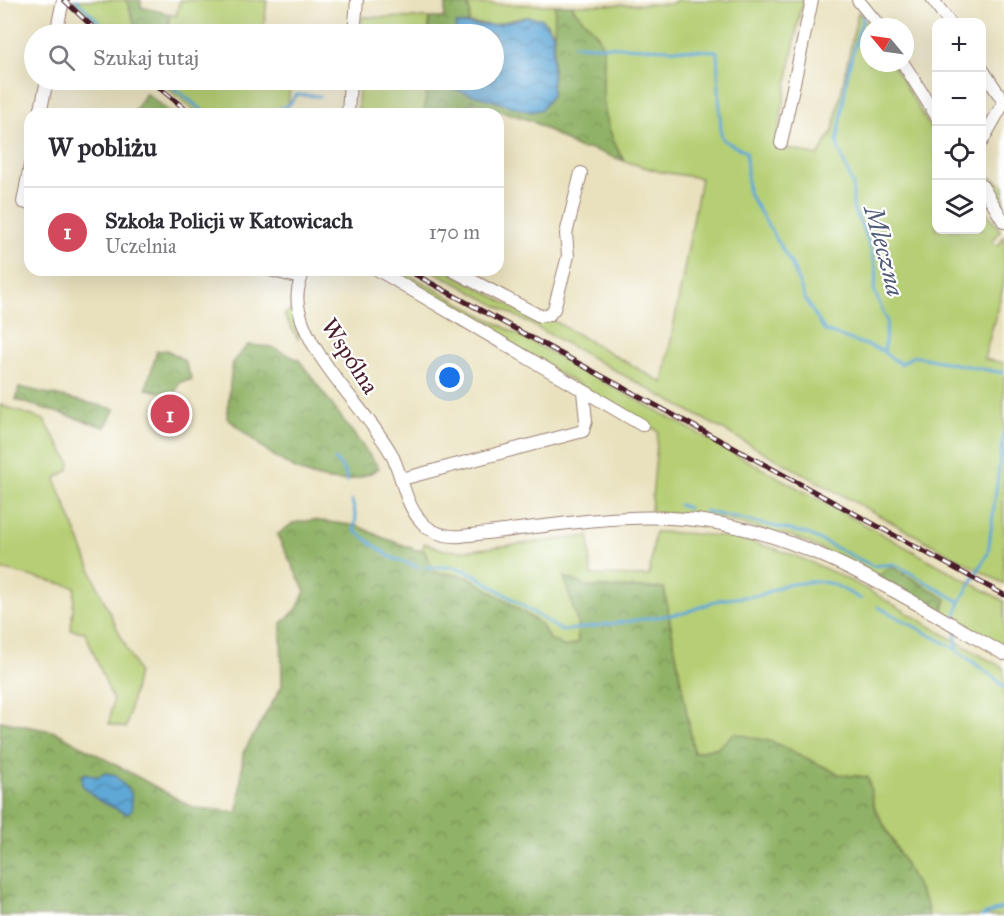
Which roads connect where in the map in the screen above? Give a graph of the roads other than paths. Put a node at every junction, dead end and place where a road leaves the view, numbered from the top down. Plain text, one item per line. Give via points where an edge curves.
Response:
1 (63, 0) edge
2 (357, 0) edge
3 (812, 0) edge
4 (858, 0) edge
5 (933, 0) edge
6 (873, 18) edge
7 (946, 18) edge
8 (58, 24) edge
9 (355, 24) edge
10 (909, 72) edge
11 (983, 72) edge
12 (45, 90) edge
13 (349, 90) edge
14 (1004, 102) edge
15 (41, 108) edge
16 (348, 108) edge
17 (932, 109) edge
18 (986, 133) edge
19 (781, 143) dead end
20 (581, 173) dead end
21 (986, 194) edge
22 (1004, 222) edge
23 (302, 276) edge
24 (388, 276) edge
25 (464, 276) edge
26 (583, 391) junction
27 (642, 425) dead end
28 (402, 479) junction
29 (1004, 654) edge

1 - 8 street
2 - 9 street
3 - 19 street
4 - 6 street
5 - 7 street
10 - 17 street
11 - 14 street
12 - 15 street
13 - 16 street
14 - 18 street
20 - 25 street via 566,234 568,256 549,315 540,316
21 - 22 street
23 - 28 street, Wspólna via 297,297 309,335 387,446
24 - 26 street
26 - 27 street
26 - 28 street via 583,431
28 - 29 street, Wspólna via 411,508 426,526 455,536 632,518 678,518 765,533 815,551

